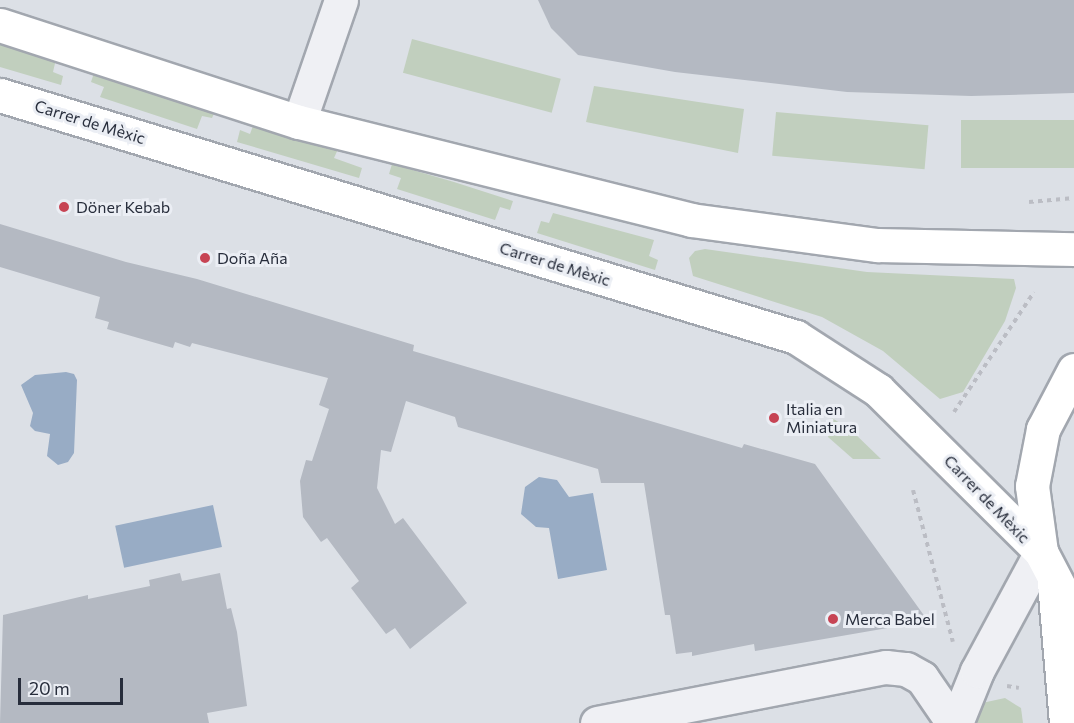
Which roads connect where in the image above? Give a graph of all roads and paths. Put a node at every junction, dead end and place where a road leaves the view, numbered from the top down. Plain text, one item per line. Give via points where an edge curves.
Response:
1 (341, 0) edge
2 (0, 25) edge
3 (0, 95) edge
4 (299, 123) junction
5 (1074, 198) edge
6 (1029, 202) dead end
7 (1074, 249) edge
8 (1034, 292) dead end
9 (1074, 370) edge
10 (954, 412) dead end
11 (913, 490) dead end
12 (1041, 552) junction
13 (1054, 582) junction
14 (1074, 615) edge
15 (958, 651) dead end
16 (597, 723) edge
17 (955, 723) edge
18 (1066, 723) edge

1 - 4 street
2 - 4 main road
3 - 12 main road, Carrer de Mèxic via 796,337 878,390
4 - 7 main road via 691,220 877,245
5 - 6 path
8 - 10 path
9 - 12 main road, Carrer de Mèxic via 1060,390 1036,452 1033,508
11 - 15 path via 949,635
12 - 13 main road, Carrer de Mèxic
12 - 17 street via 977,671
13 - 14 main road, Carrer de Mèxic
13 - 18 main road
16 - 17 street via 886,666 906,669 922,678

